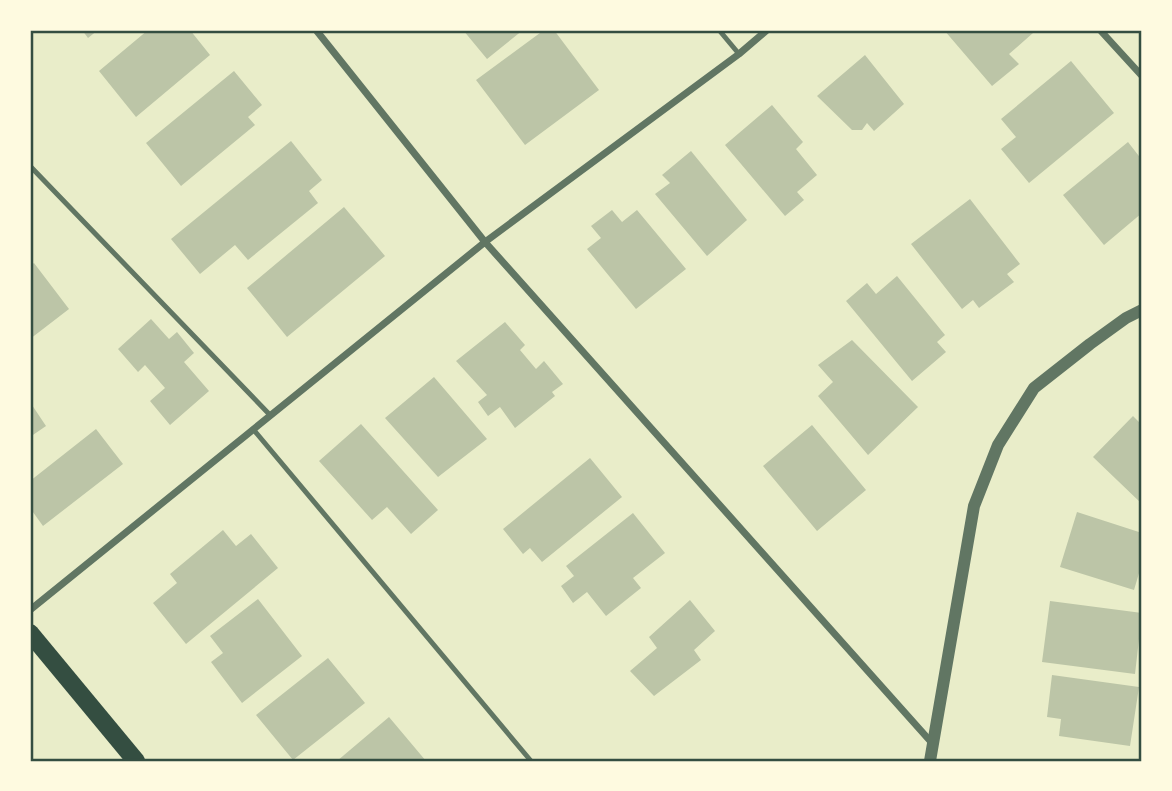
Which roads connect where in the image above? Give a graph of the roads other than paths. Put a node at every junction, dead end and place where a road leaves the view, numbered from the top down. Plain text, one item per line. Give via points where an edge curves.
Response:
1 (316, 30) edge
2 (719, 30) edge
3 (767, 30) edge
4 (1100, 30) edge
5 (739, 54) junction
6 (1142, 76) edge
7 (30, 166) edge
8 (485, 242) junction
9 (1142, 310) edge
10 (271, 415) junction
11 (253, 429) junction
12 (30, 610) edge
13 (30, 633) edge
14 (932, 743) junction
15 (136, 761) edge
16 (531, 761) edge
17 (930, 761) edge

1 - 8 street
2 - 5 lane
3 - 5 street
4 - 6 street
5 - 8 street
7 - 10 lane
8 - 10 street
8 - 14 street
9 - 14 street via 1034,388 998,445 974,506
10 - 11 street
11 - 12 street
11 - 16 lane
13 - 15 main road
14 - 17 street

